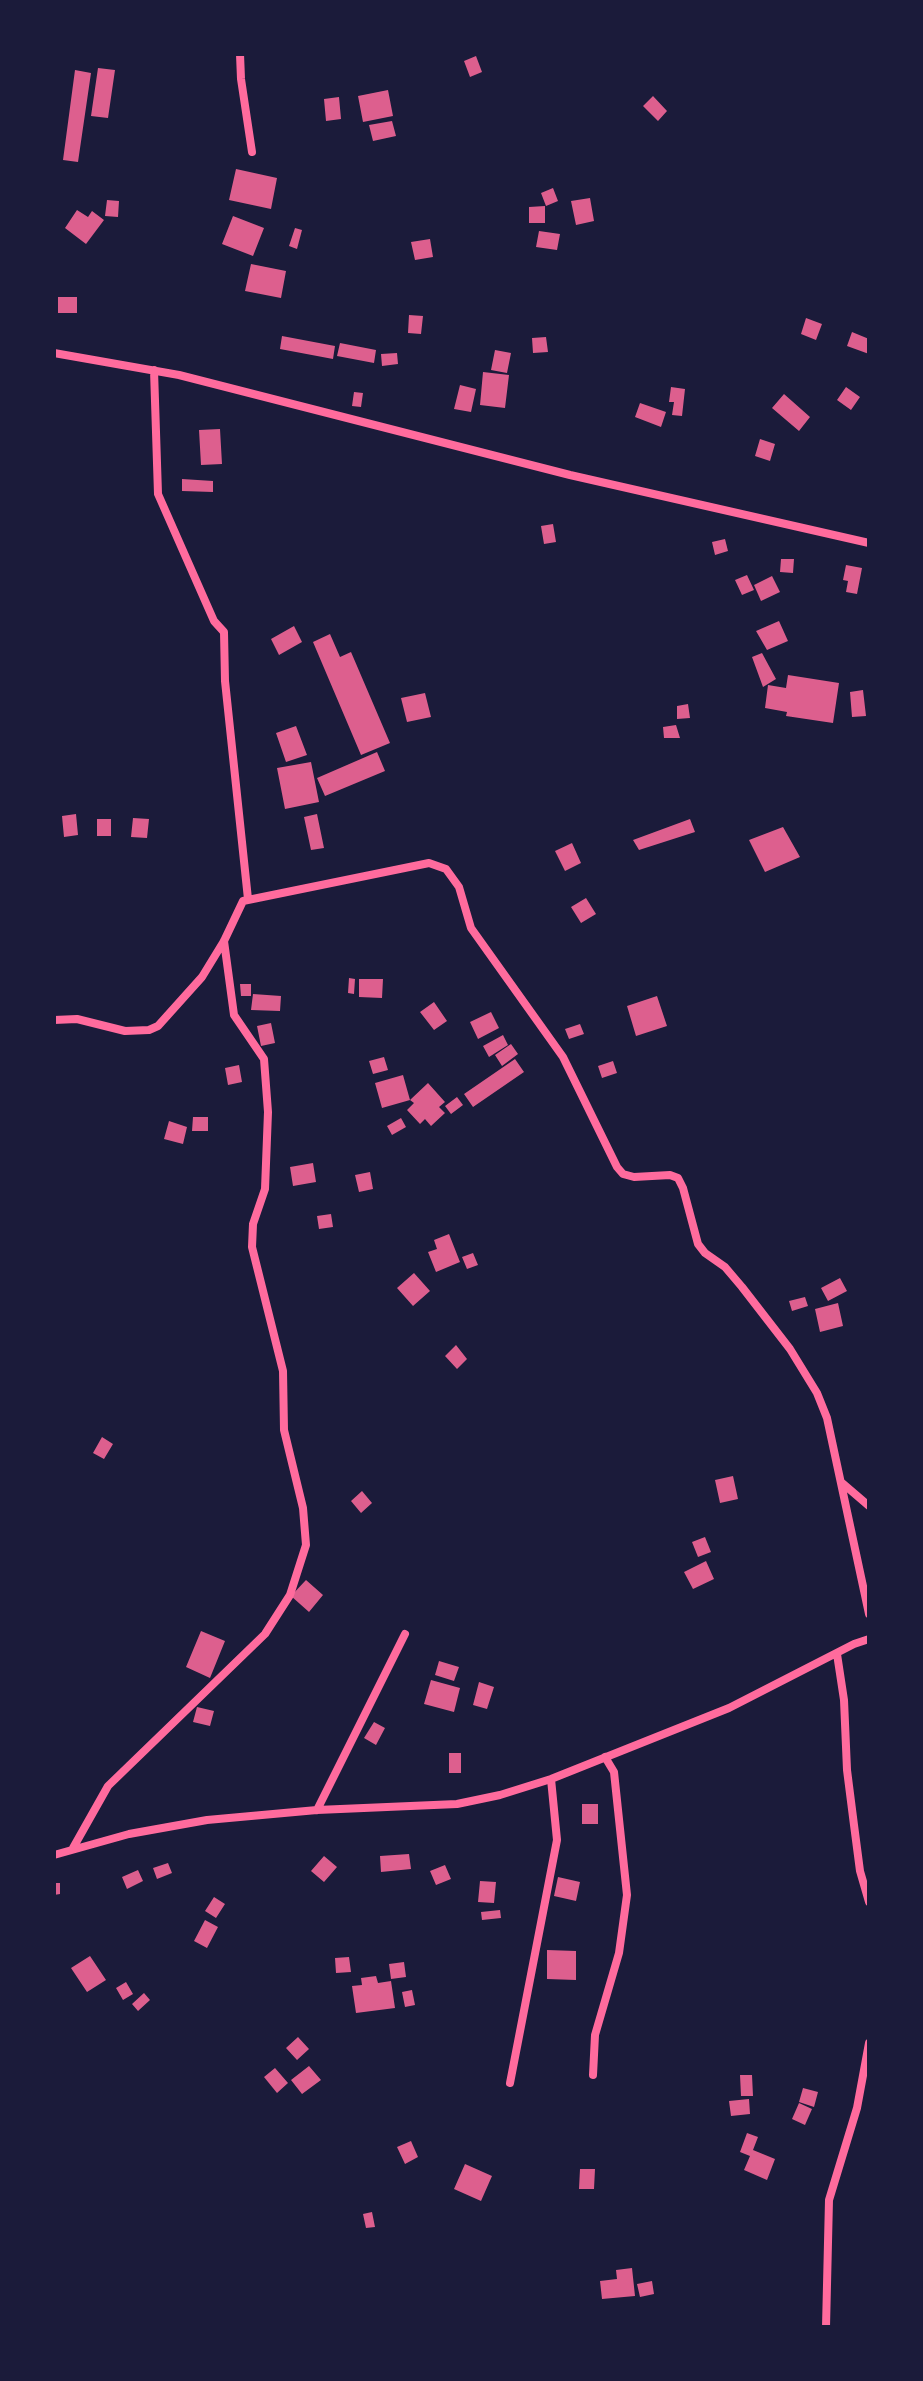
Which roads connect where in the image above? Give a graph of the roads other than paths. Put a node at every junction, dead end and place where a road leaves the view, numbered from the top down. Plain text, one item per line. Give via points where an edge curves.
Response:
1 (240, 54) edge
2 (252, 152) dead end
3 (54, 353) edge
4 (154, 370) junction
5 (869, 543) edge
6 (248, 899) junction
7 (224, 941) junction
8 (54, 1020) edge
9 (841, 1482) junction
10 (869, 1506) edge
11 (869, 1614) edge
12 (405, 1634) dead end
13 (869, 1639) edge
14 (837, 1654) junction
15 (605, 1757) junction
16 (551, 1779) junction
17 (317, 1810) junction
18 (73, 1848) junction
19 (54, 1855) edge
20 (869, 1902) edge
21 (869, 2043) edge
22 (593, 2075) dead end
23 (510, 2083) dead end
24 (826, 2327) edge

1 - 2 street
3 - 4 street
4 - 5 street via 570,475
4 - 6 street via 158,494 214,621 224,632
6 - 7 street
6 - 9 street via 429,863 446,869 459,887 471,928 563,1057 617,1167 634,1177 678,1178 698,1244 725,1267 790,1349 827,1418
7 - 8 street via 202,977 158,1026 125,1031 77,1019
7 - 18 street via 234,1015 264,1059 265,1189 253,1224 252,1247 283,1371 284,1430 303,1508 306,1545 290,1595 265,1634 108,1786
9 - 10 street
9 - 11 street
12 - 17 street
13 - 14 street
14 - 15 street via 729,1708
14 - 20 street via 854,1825
15 - 16 street
15 - 22 street via 614,1772 627,1895 619,1953 595,2035
16 - 17 street via 457,1804
16 - 23 street via 557,1840
17 - 18 street via 207,1820
18 - 19 street
21 - 24 street via 857,2108 829,2200

